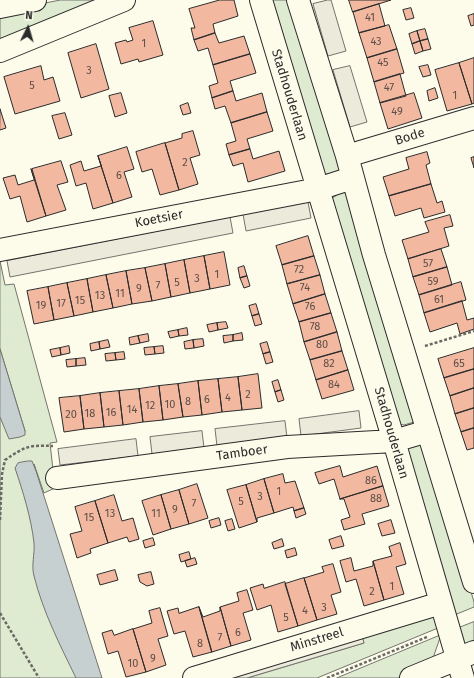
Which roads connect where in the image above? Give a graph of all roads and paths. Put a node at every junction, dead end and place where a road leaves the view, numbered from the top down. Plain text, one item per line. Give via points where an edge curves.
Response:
1 (35, 0) edge
2 (124, 0) edge
3 (261, 0) edge
4 (298, 0) edge
5 (0, 7) edge
6 (0, 51) edge
7 (474, 118) edge
8 (347, 156) junction
9 (352, 178) junction
10 (318, 189) junction
11 (0, 250) edge
12 (474, 331) edge
13 (404, 353) junction
14 (428, 432) junction
15 (394, 441) junction
16 (53, 446) dead end
17 (57, 478) dead end
18 (0, 520) edge
19 (473, 576) edge
20 (440, 603) junction
21 (0, 613) edge
22 (448, 629) junction
23 (464, 663) edge
24 (39, 678) edge
25 (194, 678) edge
26 (327, 678) edge
27 (411, 678) edge

1 - 5 street
2 - 6 street
3 - 10 street, Stadhouderlaan
4 - 8 street
7 - 8 street, Bode
8 - 9 street
9 - 10 street
9 - 13 street
10 - 11 street, Koetsier
10 - 15 street, Stadhouderlaan
12 - 13 path
13 - 14 street
14 - 15 street, Tamboer
14 - 19 street
15 - 17 street, Tamboer via 288,447
15 - 20 street, Stadhouderlaan
16 - 18 path via 26,447 5,460
20 - 22 street, Stadhouderlaan
20 - 25 street, Minstreel
21 - 24 path
22 - 23 street, Stadhouderlaan
22 - 26 path
23 - 27 street

